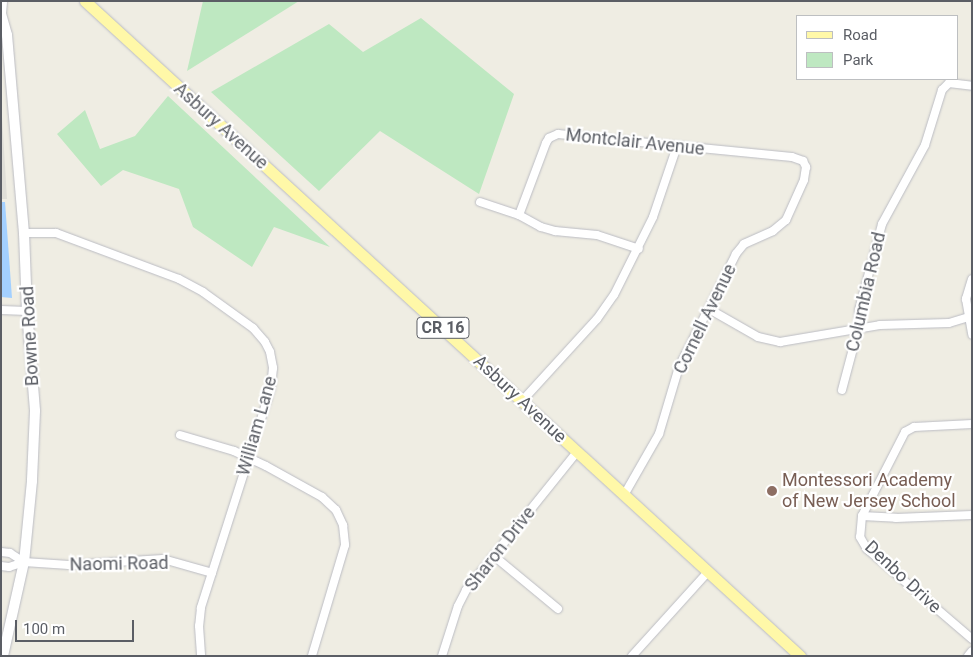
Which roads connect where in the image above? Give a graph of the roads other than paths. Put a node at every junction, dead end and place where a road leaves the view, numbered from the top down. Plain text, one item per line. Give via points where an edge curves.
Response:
1 (2, 1) edge
2 (85, 1) edge
3 (1, 13) edge
4 (972, 86) edge
5 (678, 146) junction
6 (804, 162) joint
7 (480, 202) dead end
8 (519, 215) junction
9 (24, 233) junction
10 (639, 249) junction
11 (972, 279) edge
12 (1, 310) edge
13 (709, 310) junction
14 (27, 311) junction
15 (971, 317) edge
16 (858, 330) junction
17 (972, 334) edge
18 (842, 390) dead end
19 (522, 401) junction
20 (972, 424) edge
21 (180, 435) dead end
22 (577, 452) junction
23 (248, 458) junction
24 (624, 495) junction
25 (972, 515) edge
26 (862, 516) junction
27 (1, 552) edge
28 (494, 556) junction
29 (24, 562) junction
30 (1, 566) edge
31 (708, 572) junction
32 (212, 574) junction
33 (558, 609) dead end
34 (972, 639) edge
35 (972, 651) edge
36 (3, 656) edge
37 (201, 656) edge
38 (312, 656) edge
39 (442, 656) edge
40 (632, 656) edge
41 (800, 656) edge
42 (968, 656) edge

1 - 3 street, Bowne Road
2 - 19 main road, Asbury Avenue / CR 16
3 - 9 street, Bowne Road via 6,35
4 - 16 street, Columbia Road via 949,83 944,87 925,145 882,224 859,310
5 - 6 street, Montclair Avenue via 792,157
5 - 8 street, Montclair Avenue via 553,135 546,143
5 - 10 street
6 - 13 street, Cornell Avenue via 806,174 786,220 773,231 740,248
7 - 8 street
8 - 10 street via 546,229 597,235
9 - 14 street, Bowne Road
9 - 23 street, William Lane via 47,232 74,239 179,279 203,292 260,335 270,352 273,379
10 - 19 street via 603,312
11 - 15 street via 966,299
12 - 14 street
13 - 16 street via 769,340 786,342
13 - 24 street, Cornell Avenue via 679,367 659,434
14 - 29 street, Bowne Road via 35,411
15 - 16 street via 949,323 898,324
15 - 17 street
16 - 18 street, Columbia Road
19 - 22 main road, Asbury Avenue / CR 16
20 - 26 street, Denbo Drive via 914,427 905,432
21 - 23 street
22 - 24 main road, Asbury Avenue / CR 16
22 - 28 street, Sharon Drive
23 - 32 street, William Lane
23 - 38 street via 322,497 336,510 343,525 344,556
24 - 31 main road, Asbury Avenue / CR 16
25 - 26 street
26 - 34 street, Denbo Drive via 860,537 867,549
27 - 29 street via 10,553
28 - 33 street
28 - 39 street, Sharon Drive via 462,597
29 - 30 street
29 - 32 street, Naomi Road via 69,565 163,559
29 - 36 street, Bowne Road
31 - 40 street
31 - 41 main road, Asbury Avenue / CR 16
32 - 37 street, William Lane via 199,619
35 - 42 street

